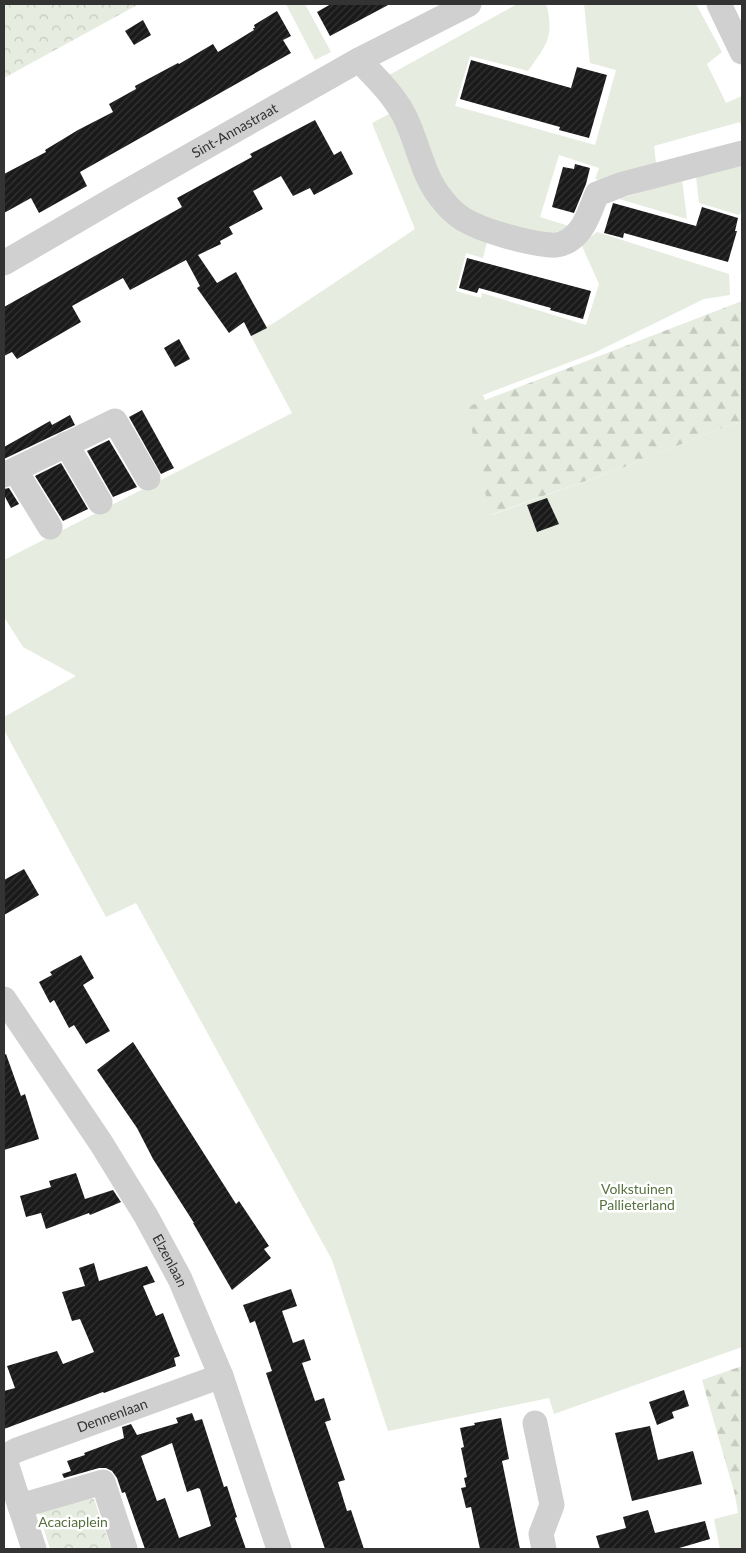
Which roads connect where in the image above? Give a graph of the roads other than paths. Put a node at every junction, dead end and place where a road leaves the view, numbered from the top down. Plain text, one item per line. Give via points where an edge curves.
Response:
1 (469, 4) edge
2 (719, 4) edge
3 (742, 52) edge
4 (359, 60) junction
5 (742, 154) edge
6 (4, 263) edge
7 (66, 444) junction
8 (9, 472) edge
9 (148, 478) dead end
10 (100, 502) dead end
11 (50, 527) dead end
12 (4, 999) edge
13 (221, 1376) junction
14 (535, 1424) dead end
15 (4, 1457) edge
16 (20, 1506) junction
17 (34, 1549) edge
18 (125, 1549) edge
19 (279, 1549) edge
20 (544, 1549) edge

1 - 4 street, Sint-Annastraat
2 - 3 street
4 - 5 street via 394,97 405,116 431,184 444,202 472,224 520,239 558,245 578,232 597,194 623,184
4 - 6 street, Sint-Annastraat
7 - 8 street
7 - 9 street via 115,421
7 - 10 street
8 - 11 street
12 - 13 street, Elzenlaan via 146,1216 180,1279
13 - 15 street, Dennenlaan
13 - 19 street, Elzenlaan
14 - 20 street via 552,1506 541,1534
15 - 16 street
16 - 17 street
16 - 18 street via 103,1482

